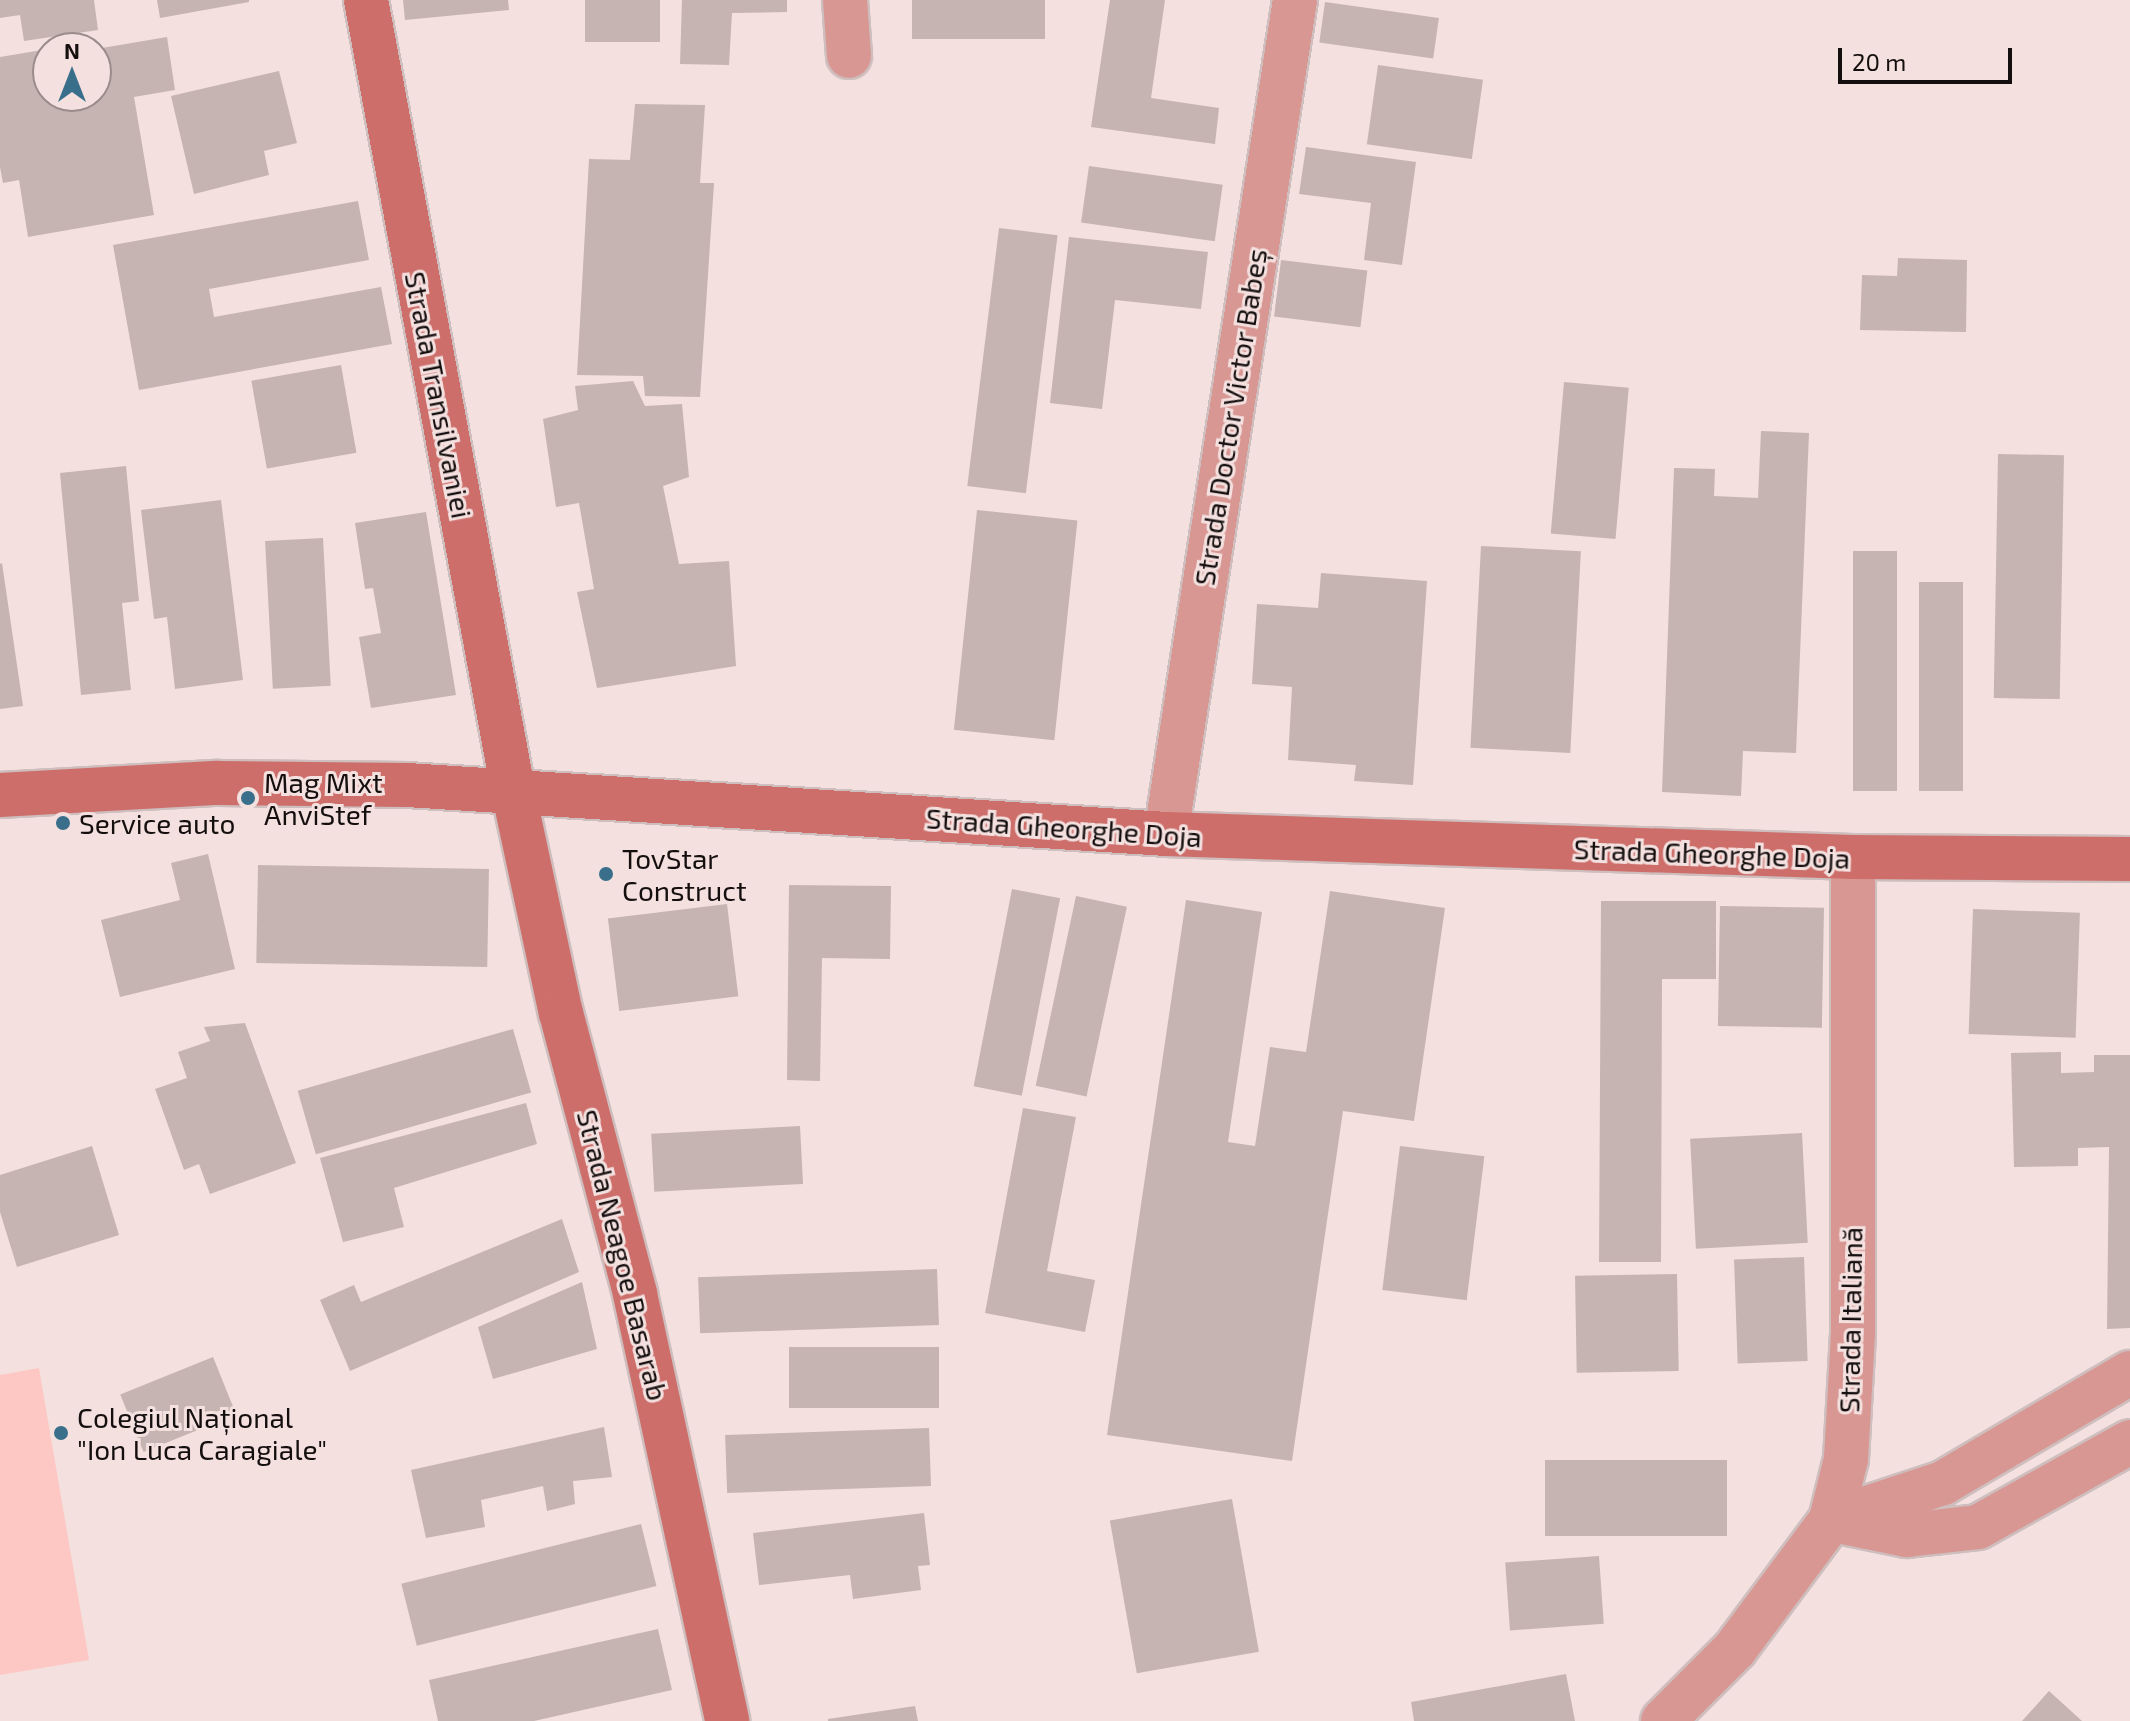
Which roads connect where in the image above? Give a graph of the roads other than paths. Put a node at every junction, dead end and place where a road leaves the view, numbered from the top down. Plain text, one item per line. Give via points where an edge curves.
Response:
1 (366, 0) edge
2 (845, 0) edge
3 (1295, 0) edge
4 (849, 56) dead end
5 (513, 790) junction
6 (0, 795) edge
7 (1166, 834) junction
8 (1853, 857) junction
9 (2130, 859) edge
10 (2130, 1373) edge
11 (2130, 1442) edge
12 (1831, 1520) junction
13 (727, 1721) edge
14 (1663, 1721) edge

1 - 5 main road, Strada Transilvaniei
2 - 4 street
3 - 7 street, Strada Doctor Victor Babeș
5 - 6 main road, Strada Gheorghe Doja via 218,783
5 - 7 main road, Strada Gheorghe Doja
5 - 13 main road, Strada Neagoe Basarab via 561,1013 635,1294
7 - 8 main road, Strada Gheorghe Doja
8 - 9 main road, Strada Gheorghe Doja
8 - 12 street, Strada Italiană via 1853,1333 1846,1459
10 - 12 street via 1943,1483
11 - 12 street via 1978,1527 1907,1535
12 - 14 street, Strada Italiană via 1735,1649

